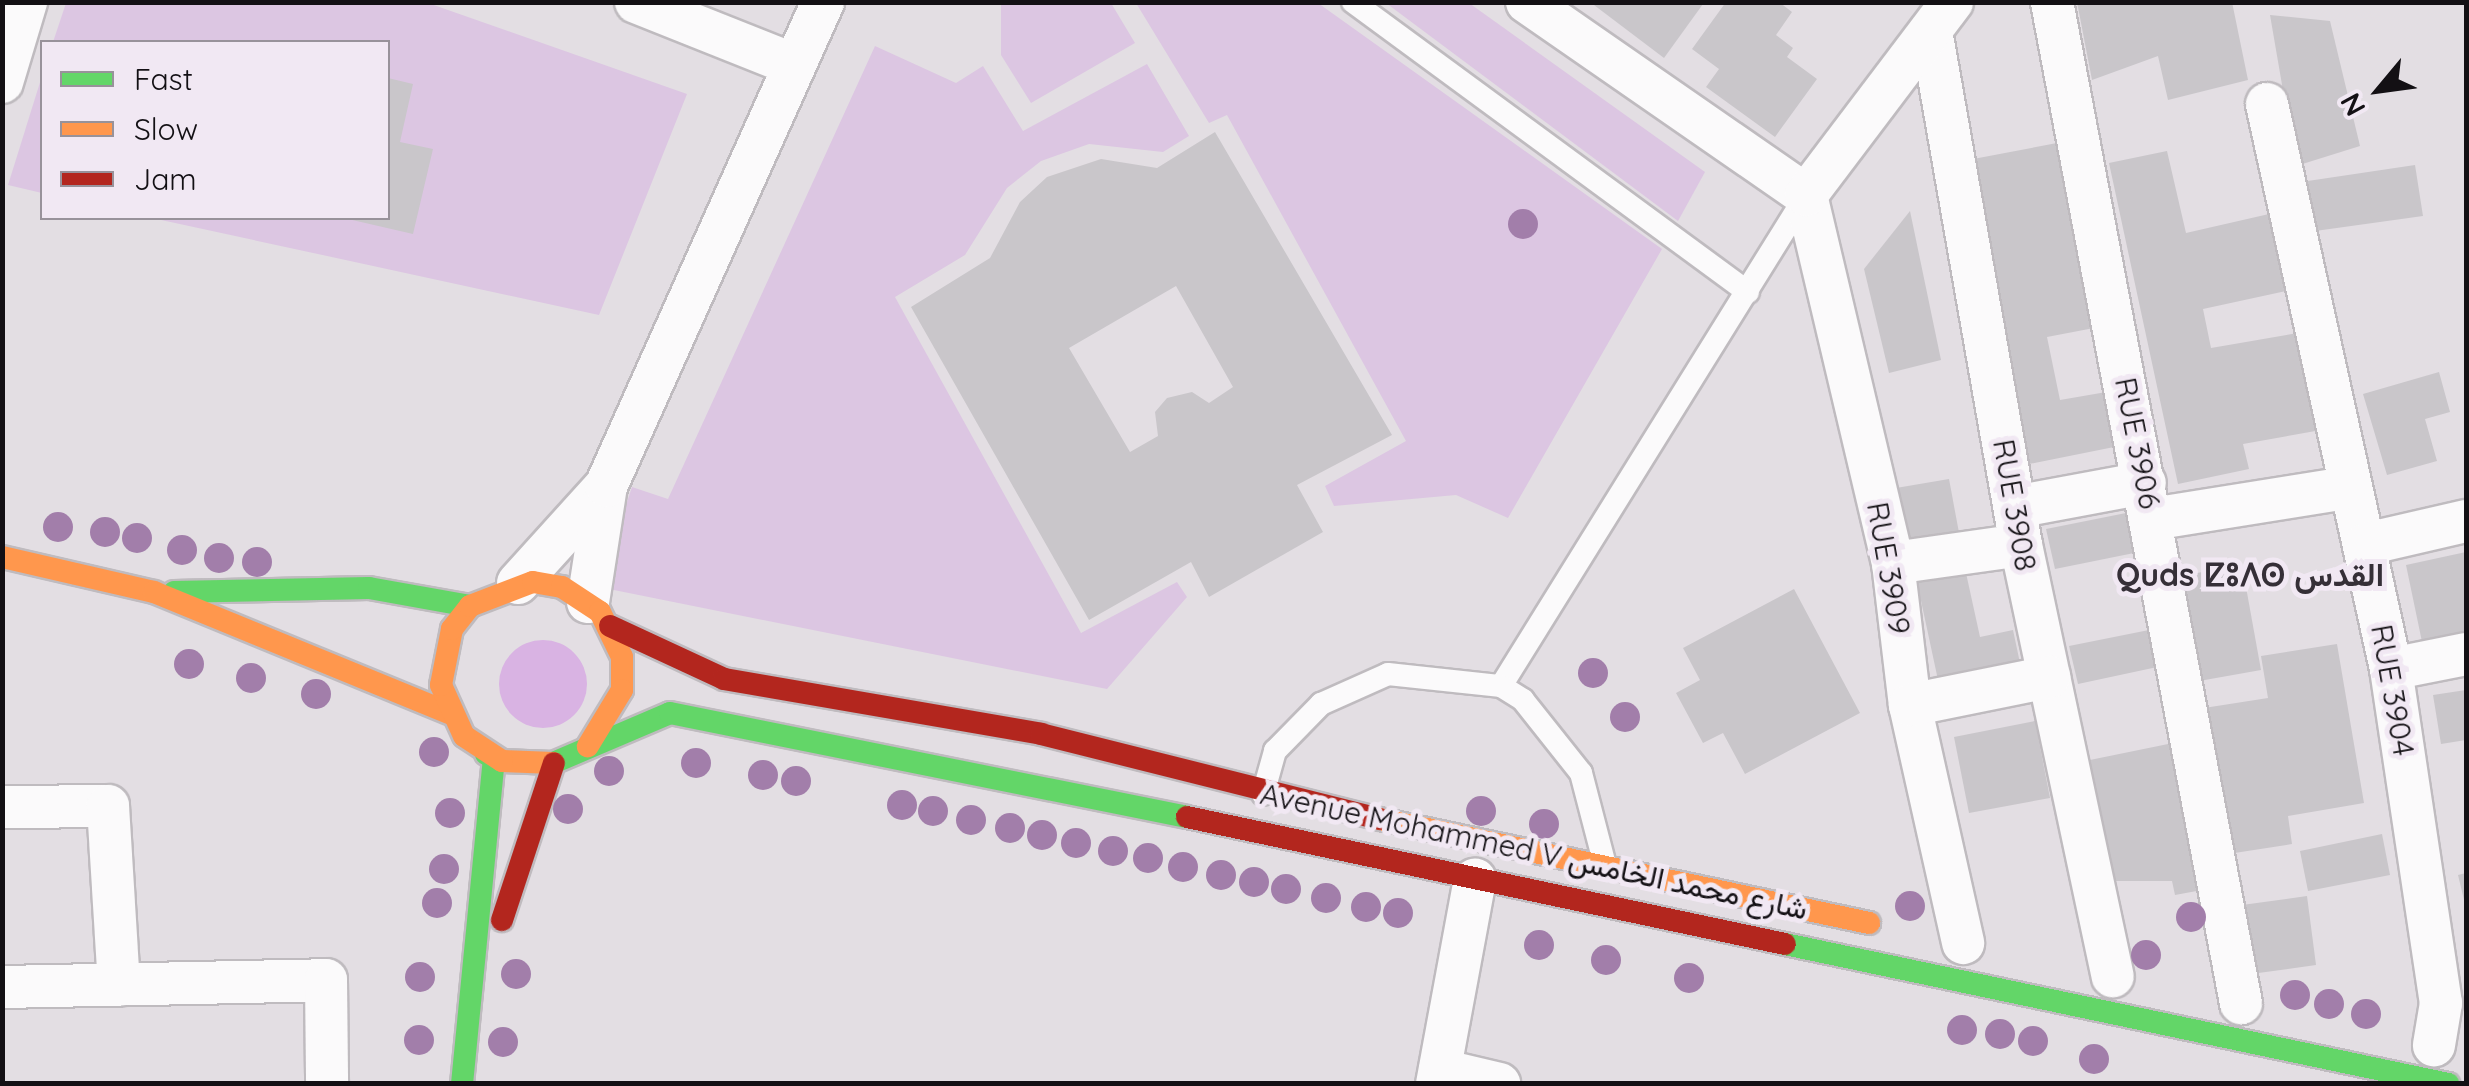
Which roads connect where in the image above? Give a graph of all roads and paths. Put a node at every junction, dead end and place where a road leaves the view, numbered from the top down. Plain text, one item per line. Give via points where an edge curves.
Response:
1 (26, 2) edge
2 (636, 2) edge
3 (823, 2) edge
4 (1353, 2) edge
5 (1527, 2) edge
6 (2052, 2) edge
7 (1941, 17) edge
8 (794, 65) junction
9 (2, 82) edge
10 (2266, 104) dead end
11 (1806, 195) junction
12 (1748, 292) junction
13 (606, 486) junction
14 (2345, 488) junction
15 (2149, 501) junction
16 (2466, 521) edge
17 (2018, 526) junction
18 (2366, 544) junction
19 (2, 557) edge
20 (1894, 563) junction
21 (518, 583) junction
22 (154, 592) junction
23 (470, 606) junction
24 (599, 614) junction
25 (2466, 654) edge
26 (2391, 669) junction
27 (2049, 677) junction
28 (1501, 686) junction
29 (1910, 705) junction
30 (449, 713) junction
31 (588, 746) junction
32 (486, 754) junction
33 (554, 763) junction
34 (1263, 794) junction
35 (2, 807) edge
36 (1605, 865) junction
37 (1475, 879) junction
38 (1891, 928) dead end
39 (1957, 941) dead end
40 (2107, 974) dead end
41 (119, 984) junction
42 (2, 987) edge
43 (476, 999) junction
44 (2235, 1002) dead end
45 (2431, 1064) edge
46 (1439, 1076) edge
47 (326, 1084) edge
48 (462, 1084) edge
49 (1499, 1084) edge

1 - 9 street
2 - 8 street
3 - 8 street
4 - 12 lane
5 - 11 street
6 - 15 street, RUE 3906
7 - 11 street
7 - 17 street, RUE 3908
8 - 13 street
10 - 14 street, RUE 3904
11 - 12 lane
11 - 20 street, RUE 3909
12 - 28 lane
13 - 21 street
13 - 24 street
14 - 15 street
14 - 18 street, RUE 3904
15 - 17 street
15 - 44 street, RUE 3906
16 - 18 street
17 - 20 street
17 - 27 street, RUE 3908
18 - 26 street, RUE 3904
19 - 22 main road
20 - 29 street, RUE 3909
21 - 23 main road
21 - 24 main road via 562,587
22 - 23 main road via 369,588
22 - 30 main road
23 - 30 main road via 442,656
24 - 31 main road via 622,690
24 - 34 main road, Avenue Mohammed V شارع محمد الخامس via 724,679 1041,734
25 - 26 street
26 - 45 street, RUE 3904 via 2441,1003
27 - 29 street
27 - 40 street, RUE 3908
28 - 34 lane via 1388,674 1321,704 1274,751
28 - 36 lane via 1524,700 1581,773
29 - 39 street, RUE 3909
30 - 32 main road
31 - 33 main road
31 - 37 main road, Avenue Mohammed V شارع محمد الخامس via 670,713 713,717
32 - 33 main road
32 - 43 main road via 494,758
33 - 43 main road
34 - 36 main road, Avenue Mohammed V شارع محمد الخامس
35 - 41 street via 108,806
36 - 38 main road, Avenue Mohammed V شارع محمد الخامس
37 - 45 main road, Avenue Mohammed V شارع محمد الخامس
37 - 46 street
41 - 42 street
41 - 47 street via 326,980
43 - 48 main road
46 - 49 street

